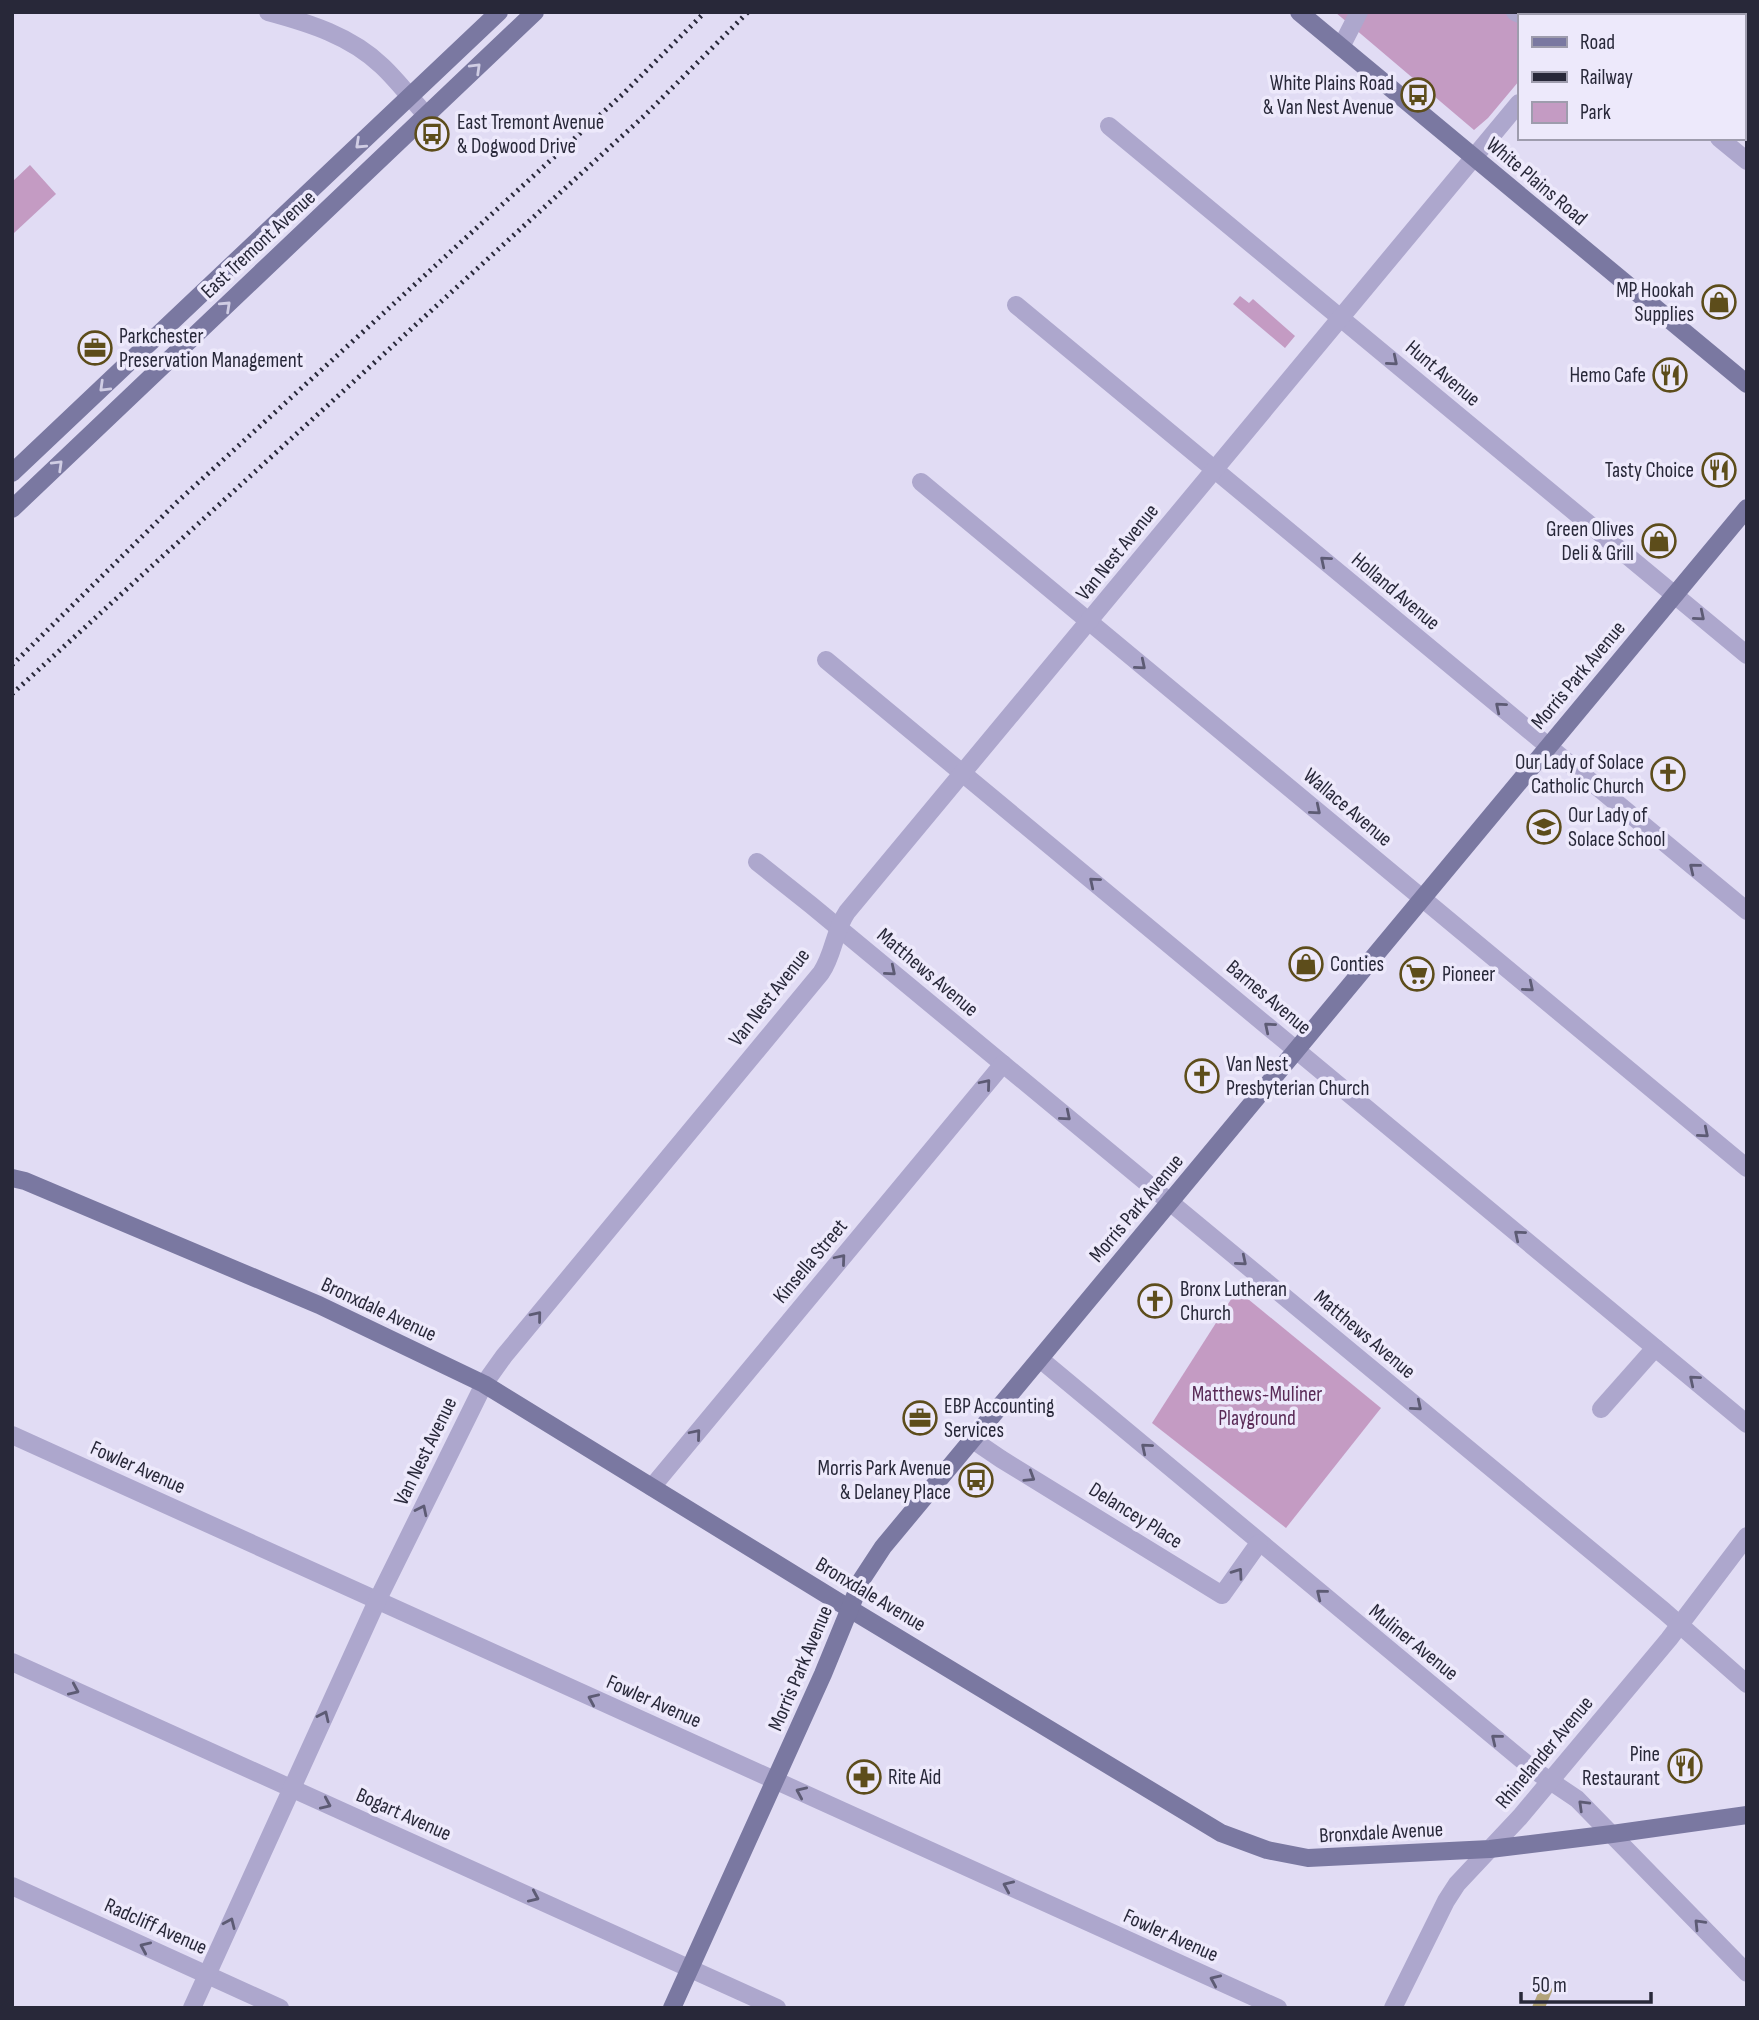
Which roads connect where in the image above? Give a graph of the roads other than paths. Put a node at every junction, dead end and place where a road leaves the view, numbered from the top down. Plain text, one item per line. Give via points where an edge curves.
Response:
1 (268, 12) edge
2 (499, 12) edge
3 (535, 12) edge
4 (1299, 12) edge
5 (1359, 12) edge
6 (1341, 47) junction
7 (410, 97) junction
8 (1518, 104) edge
9 (427, 116) junction
10 (1109, 126) dead end
11 (1721, 140) edge
12 (1474, 158) junction
13 (1747, 161) edge
14 (1016, 305) dead end
15 (1340, 318) junction
16 (159, 335) junction
17 (177, 353) junction
18 (1747, 384) edge
19 (84, 407) junction
20 (101, 424) junction
21 (1214, 469) junction
22 (12, 473) edge
23 (921, 482) dead end
24 (13, 506) edge
25 (1747, 508) edge
26 (1674, 595) junction
27 (1089, 622) junction
28 (1747, 655) edge
29 (826, 660) dead end
30 (1548, 748) junction
31 (963, 773) junction
32 (757, 862) dead end
33 (1422, 898) junction
34 (1747, 911) edge
35 (839, 927) junction
36 (1297, 1050) junction
37 (1003, 1064) junction
38 (1747, 1168) edge
39 (12, 1178) edge
40 (1170, 1202) junction
41 (1655, 1348) junction
42 (1040, 1359) junction
43 (484, 1384) junction
44 (1601, 1409) dead end
45 (1747, 1424) edge
46 (12, 1435) edge
47 (973, 1440) junction
48 (652, 1487) junction
49 (1747, 1536) edge
50 (1259, 1543) junction
51 (377, 1601) junction
52 (850, 1609) junction
53 (1680, 1625) junction
54 (12, 1662) edge
55 (1747, 1684) edge
56 (1550, 1780) junction
57 (775, 1781) junction
58 (291, 1788) junction
59 (1747, 1815) edge
60 (1612, 1834) junction
61 (1490, 1849) junction
62 (12, 1886) edge
63 (690, 1969) junction
64 (1747, 1973) edge
65 (207, 1975) junction
66 (192, 2008) edge
67 (280, 2008) edge
68 (673, 2008) edge
69 (777, 2008) edge
70 (1278, 2008) edge
71 (1393, 2008) edge

1 - 7 street via 321,28 351,44 382,65
2 - 7 main road, East Tremont Avenue
9 -> 3 main road, East Tremont Avenue
4 - 6 main road, White Plains Road
5 - 6 street
6 - 12 main road, White Plains Road
7 - 9 street
7 -> 16 main road, East Tremont Avenue
8 - 12 street, Van Nest Avenue
17 -> 9 main road, East Tremont Avenue
10 - 15 street, Hunt Avenue
11 - 13 street
12 - 15 street, Van Nest Avenue
12 - 18 main road, White Plains Road
14 - 21 street, Holland Avenue
15 - 21 street, Van Nest Avenue
15 -> 26 street, Hunt Avenue
16 - 17 main road
16 -> 19 main road, East Tremont Avenue
17 - 20 main road, East Tremont Avenue
19 - 20 main road
19 - 22 main road, East Tremont Avenue
24 -> 20 main road, East Tremont Avenue
21 - 27 street, Van Nest Avenue
30 -> 21 street, Holland Avenue
23 - 27 street, Wallace Avenue
25 - 26 main road, Morris Park Avenue
26 -> 28 street, Hunt Avenue
26 - 30 main road, Morris Park Avenue
27 - 31 street, Van Nest Avenue
27 -> 33 street, Wallace Avenue
29 - 31 street, Barnes Avenue
30 - 33 main road, Morris Park Avenue
34 -> 30 street, Holland Avenue
31 - 35 street, Van Nest Avenue
36 -> 31 street, Barnes Avenue
32 - 35 street, Matthews Avenue
33 - 36 main road, Morris Park Avenue
33 -> 38 street, Wallace Avenue
35 -> 37 street, Matthews Avenue
43 -> 35 street, Van Nest Avenue via 817,979
36 - 40 main road, Morris Park Avenue
41 -> 36 street, Barnes Avenue
37 -> 40 street, Matthews Avenue
48 -> 37 street, Kinsella Street
39 - 43 main road, Bronxdale Avenue via 318,1305
40 - 42 main road, Morris Park Avenue
40 -> 53 street, Matthews Avenue
41 - 44 street
45 -> 41 street, Barnes Avenue
42 - 47 main road, Morris Park Avenue
50 -> 42 street, Muliner Avenue
43 - 48 main road, Bronxdale Avenue
51 -> 43 street, Van Nest Avenue
46 - 51 street, Fowler Avenue
47 -> 50 street, Delancey Place via 1222,1595
47 - 52 main road, Morris Park Avenue via 883,1547 862,1578
48 - 52 main road, Bronxdale Avenue
49 - 53 street, Rhinelander Avenue
56 -> 50 street, Muliner Avenue
57 -> 51 street, Fowler Avenue
58 -> 51 street, Van Nest Avenue
52 - 57 main road, Morris Park Avenue
52 - 61 main road, Bronxdale Avenue via 1221,1833 1308,1858
53 - 55 street, Matthews Avenue
53 - 56 street, Rhinelander Avenue
54 -> 58 street, Bogart Avenue
60 -> 56 street, Muliner Avenue
56 - 61 street, Rhinelander Avenue
57 - 63 main road, Morris Park Avenue
70 -> 57 street, Fowler Avenue
58 -> 63 street, Bogart Avenue
65 -> 58 street, Van Nest Avenue
59 - 60 main road, Bronxdale Avenue
60 - 61 main road, Bronxdale Avenue
64 -> 60 street, Muliner Avenue
61 - 71 street, Rhinelander Avenue via 1446,1901
65 -> 62 street, Radcliff Avenue
63 - 68 main road, Morris Park Avenue
63 - 69 street, Bogart Avenue
65 - 66 street, Van Nest Avenue
65 - 67 street, Radcliff Avenue

